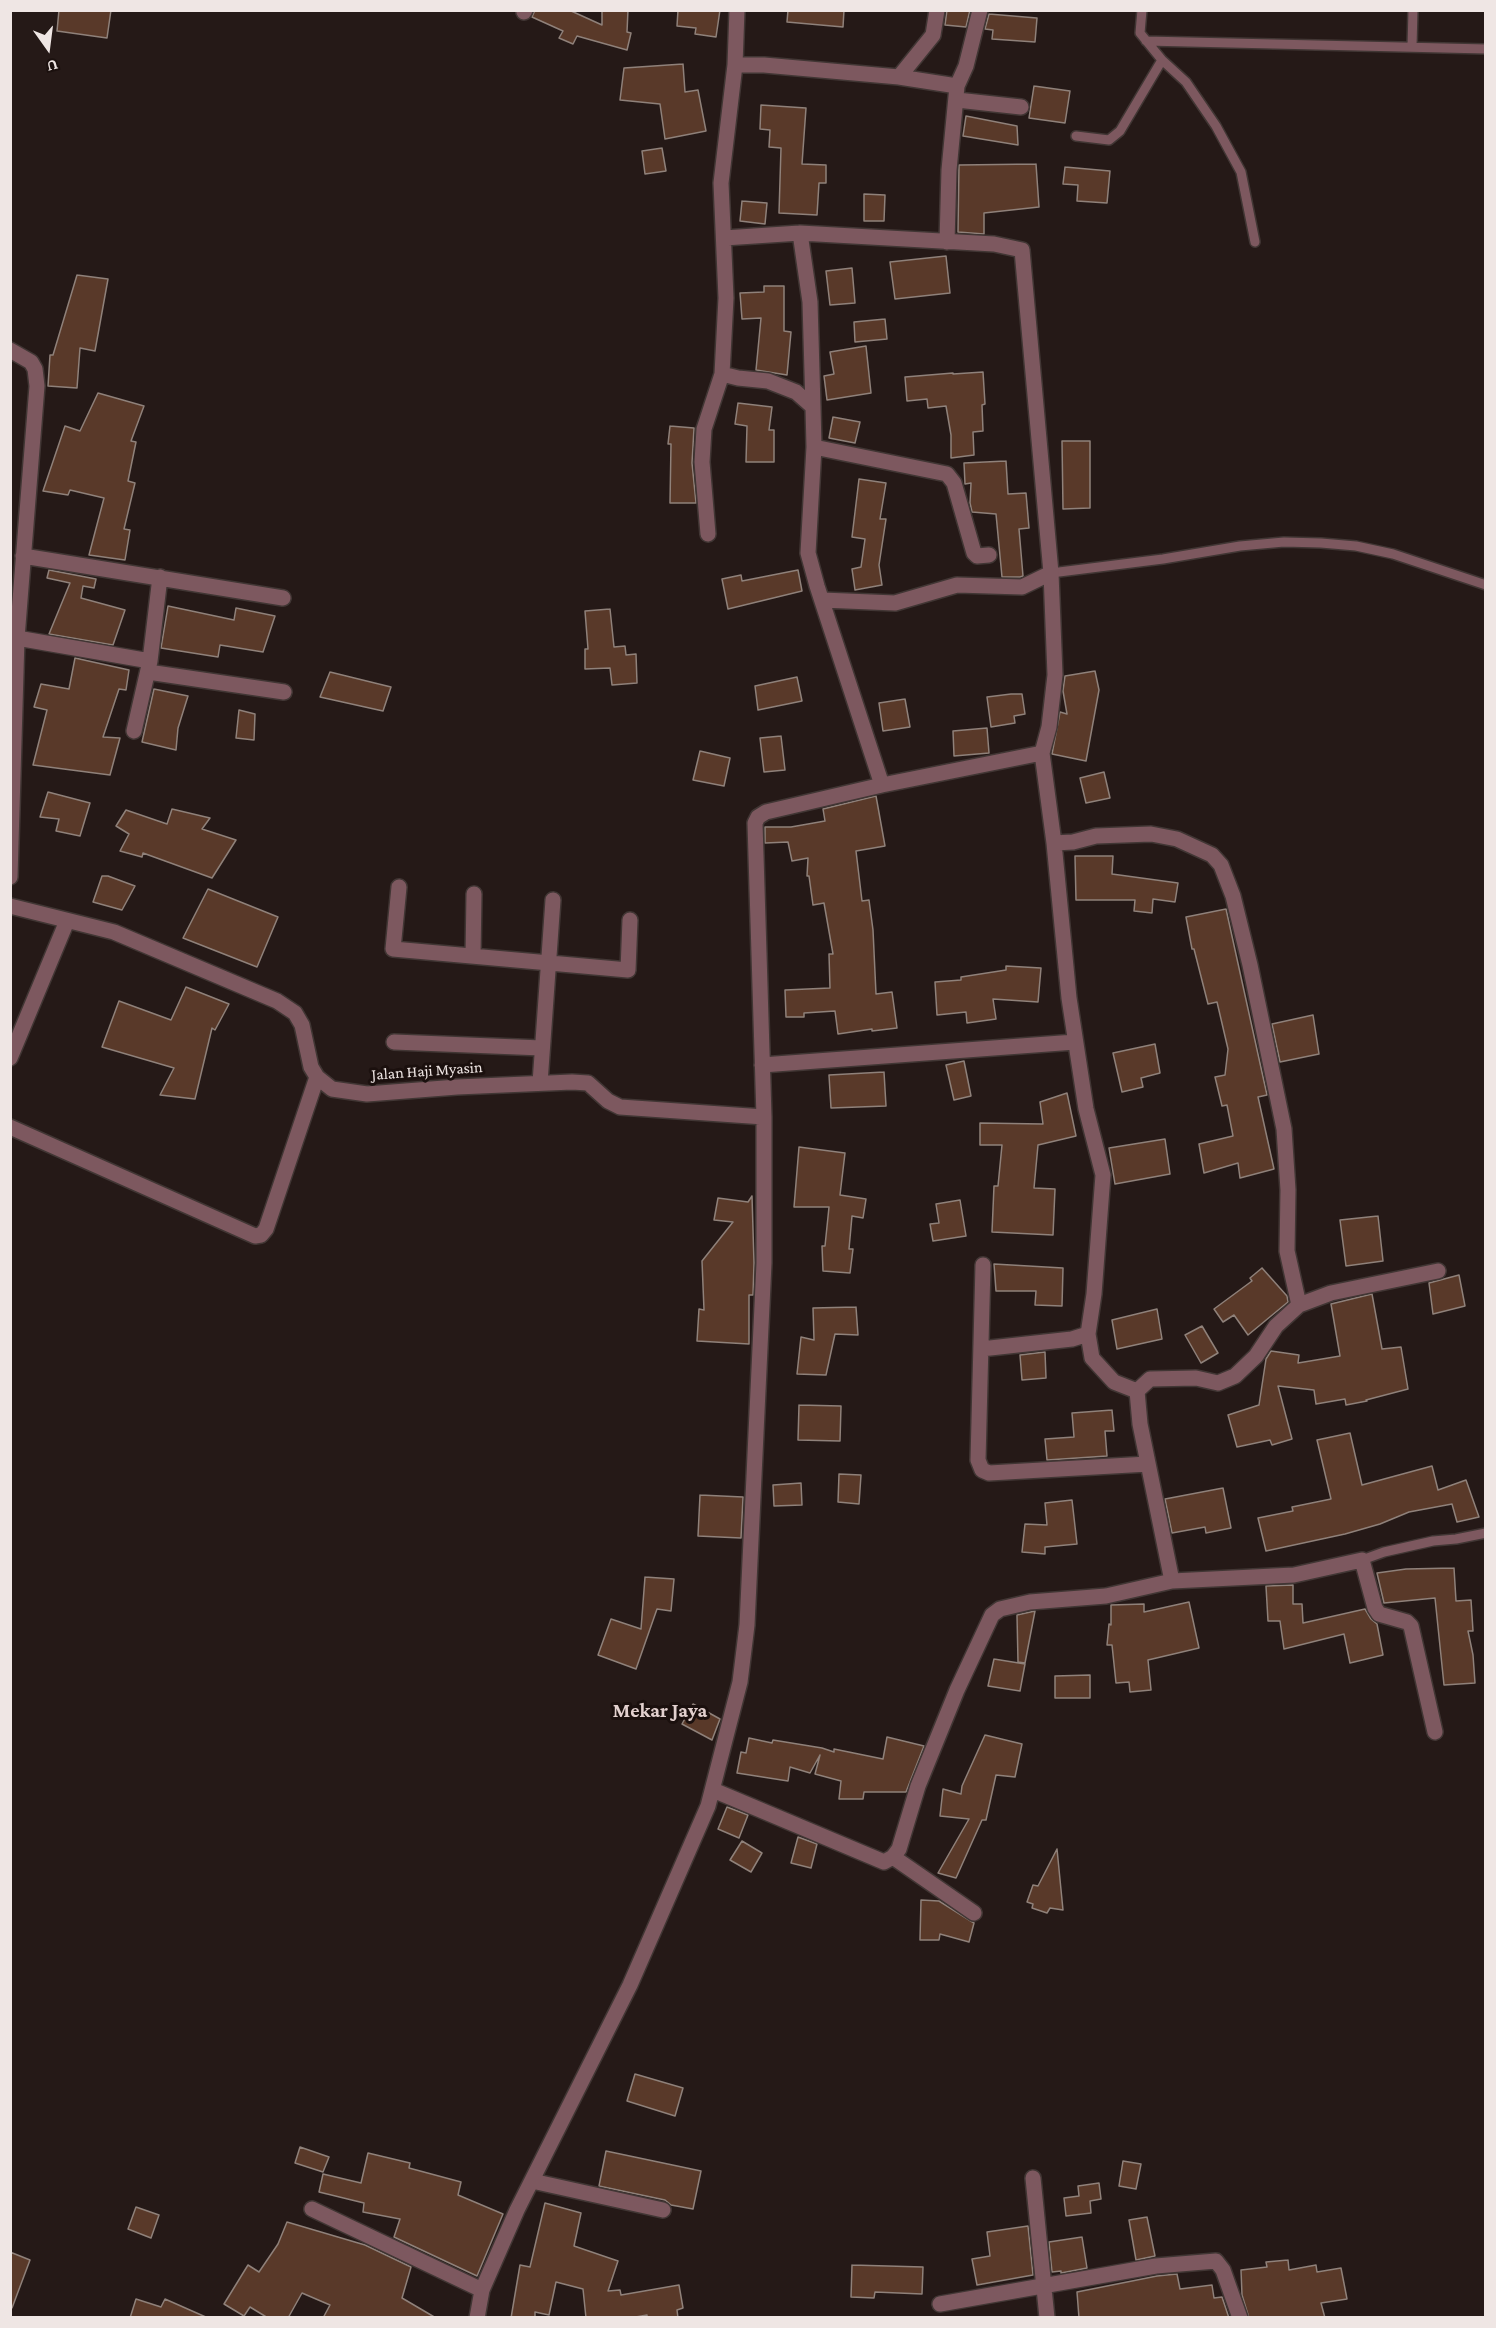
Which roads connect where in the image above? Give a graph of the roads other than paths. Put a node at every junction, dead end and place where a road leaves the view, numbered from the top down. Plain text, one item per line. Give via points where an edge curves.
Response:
1 (736, 10) edge
2 (938, 10) edge
3 (980, 10) edge
4 (1142, 10) edge
5 (1413, 10) edge
6 (1146, 41) junction
7 (1413, 46) junction
8 (1485, 49) edge
9 (1162, 60) junction
10 (735, 65) junction
11 (899, 77) junction
12 (957, 93) junction
13 (1021, 107) dead end
14 (1076, 135) dead end
15 (800, 233) junction
16 (724, 238) junction
17 (947, 242) junction
18 (1255, 242) dead end
19 (10, 350) edge
20 (722, 374) junction
21 (813, 407) junction
22 (814, 447) junction
23 (708, 534) dead end
24 (989, 555) dead end
25 (23, 556) junction
26 (1051, 573) junction
27 (159, 577) junction
28 (1485, 585) edge
29 (283, 598) dead end
30 (822, 600) junction
31 (17, 638) junction
32 (149, 667) junction
33 (284, 692) dead end
34 (134, 731) dead end
35 (1042, 753) junction
36 (882, 785) junction
37 (1054, 843) junction
38 (10, 877) edge
39 (399, 887) dead end
40 (474, 894) dead end
41 (553, 900) dead end
42 (10, 906) edge
43 (630, 920) dead end
44 (67, 921) junction
45 (473, 956) junction
46 (548, 963) junction
47 (394, 1042) dead end
48 (1075, 1042) junction
49 (542, 1048) junction
50 (10, 1058) edge
51 (762, 1065) junction
52 (317, 1077) junction
53 (540, 1083) junction
54 (764, 1117) junction
55 (10, 1127) edge
56 (983, 1265) dead end
57 (1438, 1271) dead end
58 (1299, 1305) junction
59 (1088, 1335) junction
60 (981, 1349) junction
61 (1137, 1391) junction
62 (1148, 1464) junction
63 (1485, 1533) edge
64 (1362, 1560) junction
65 (1172, 1581) junction
66 (1435, 1732) dead end
67 (713, 1790) junction
68 (893, 1857) junction
69 (974, 1913) dead end
70 (1033, 2178) dead end
71 (532, 2181) junction
72 (312, 2209) dead end
73 (663, 2210) dead end
74 (1044, 2287) junction
75 (482, 2290) junction
76 (940, 2304) dead end
77 (477, 2318) edge
78 (1047, 2318) edge
79 (1240, 2318) edge

1 - 10 street
2 - 11 street via 933,35
3 - 12 street
4 - 6 lane via 1140,33
5 - 7 lane
6 - 7 lane
6 - 9 lane
7 - 8 lane
9 - 14 lane via 1120,131 1109,140
9 - 18 lane via 1186,82 1241,172
10 - 11 street
10 - 16 street via 722,183
11 - 12 street
12 - 13 street
12 - 17 street
15 - 16 street
15 - 17 street
15 - 21 street via 810,302
16 - 20 street
17 - 26 street via 1022,250
19 - 25 street via 31,362 38,387
20 - 21 street via 768,381 796,392
20 - 23 street via 704,429 703,492
21 - 22 street
22 - 24 street via 947,474 954,483 974,553
22 - 30 street via 808,553
25 - 27 street
25 - 31 street
26 - 28 lane via 1240,546 1321,543 1393,554
26 - 30 street via 1022,587 957,585 895,603
26 - 35 street via 1055,675
27 - 29 street
27 - 32 street
30 - 36 street
31 - 32 street
31 - 38 street
32 - 33 street
32 - 34 street
35 - 36 street
35 - 37 street
36 - 51 street via 766,812 755,823
37 - 48 street
37 - 58 street via 1151,834 1177,839 1212,855 1221,865 1233,896 1284,1129 1287,1251
39 - 45 street via 393,949
40 - 45 street
41 - 46 street
42 - 44 street
43 - 46 street via 628,970
44 - 50 street
44 - 52 street via 114,932 277,1001 296,1014 302,1025
45 - 46 street
46 - 49 street
47 - 49 street
48 - 51 street
48 - 59 street via 1086,1109 1103,1175
49 - 53 street
51 - 54 street
52 - 53 street, Jalan Haji Myasin via 332,1089 367,1094
52 - 55 street via 266,1229 255,1236
53 - 54 street, Jalan Haji Myasin via 588,1083 620,1107
54 - 67 street via 764,1263 747,1626 740,1682
56 - 60 street
57 - 58 street via 1331,1293
58 - 61 street via 1276,1326 1256,1356 1235,1376 1218,1383 1196,1378 1150,1379
59 - 60 street
59 - 61 street via 1102,1366
60 - 62 street via 978,1460 982,1470 989,1473
61 - 62 street
62 - 65 street
63 - 64 lane via 1433,1540
64 - 65 street via 1293,1575
64 - 66 street via 1379,1614 1411,1626
65 - 68 street via 1106,1596 1010,1605 992,1616 957,1690
67 - 68 street via 884,1862
67 - 71 street via 630,1985
68 - 69 street
70 - 74 street
71 - 73 street
71 - 75 street
72 - 75 street
74 - 76 street
74 - 78 street
74 - 79 street via 1156,2266 1216,2261
75 - 77 street

